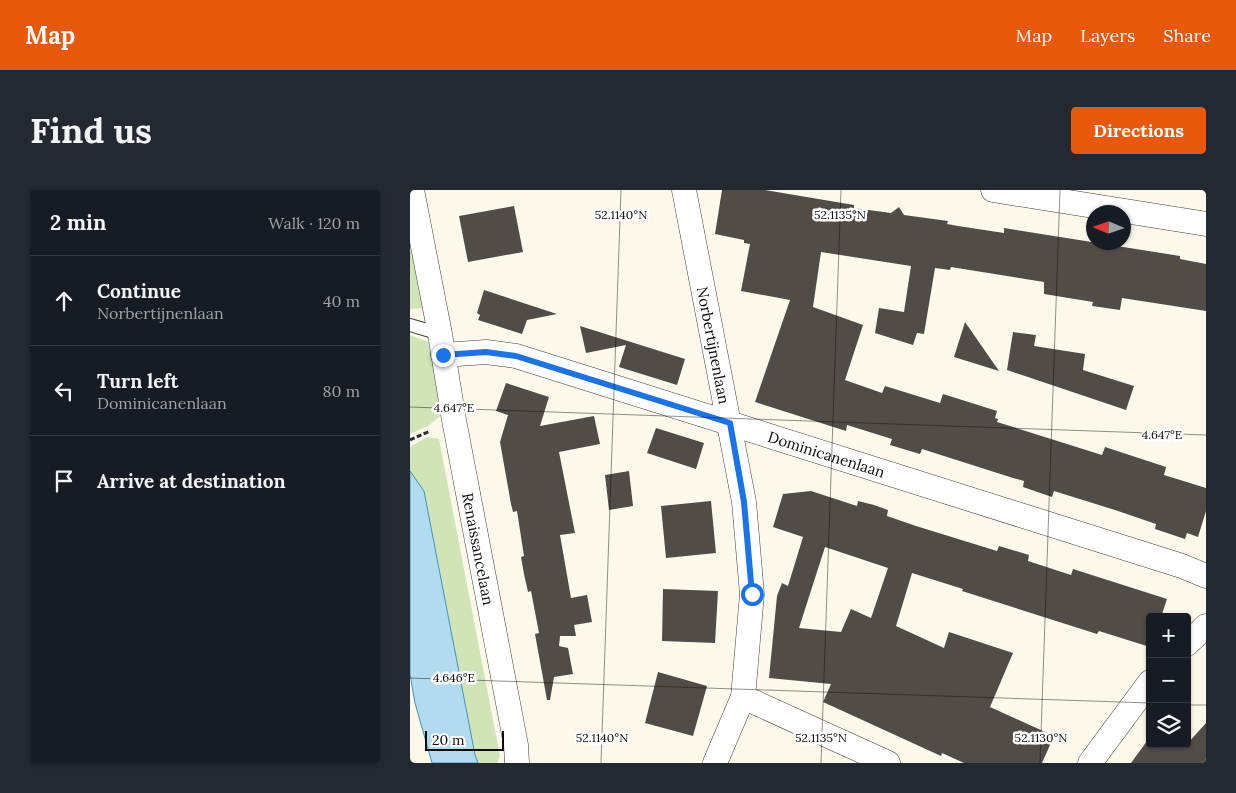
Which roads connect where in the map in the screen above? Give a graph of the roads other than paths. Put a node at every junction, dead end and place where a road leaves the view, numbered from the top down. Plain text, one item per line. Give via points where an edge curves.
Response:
1 (412, 190) edge
2 (684, 190) edge
3 (993, 190) edge
4 (1206, 224) edge
5 (410, 325) edge
6 (441, 345) junction
7 (730, 423) junction
8 (1206, 576) edge
9 (1206, 626) edge
10 (1191, 640) edge
11 (1146, 687) edge
12 (743, 697) junction
13 (517, 763) edge
14 (715, 763) edge
15 (888, 763) edge
16 (1090, 763) edge

1 - 6 street, Renaissancelaan
2 - 7 street, Norbertijnenlaan
3 - 4 street
5 - 6 lane
6 - 7 street, Dominicanenlaan via 516,356
6 - 13 street, Renaissancelaan
7 - 8 street, Dominicanenlaan
7 - 12 street, Norbertijnenlaan via 744,502 752,594
9 - 10 street
11 - 16 street
12 - 14 street, Norbertijnenlaan
12 - 15 street

